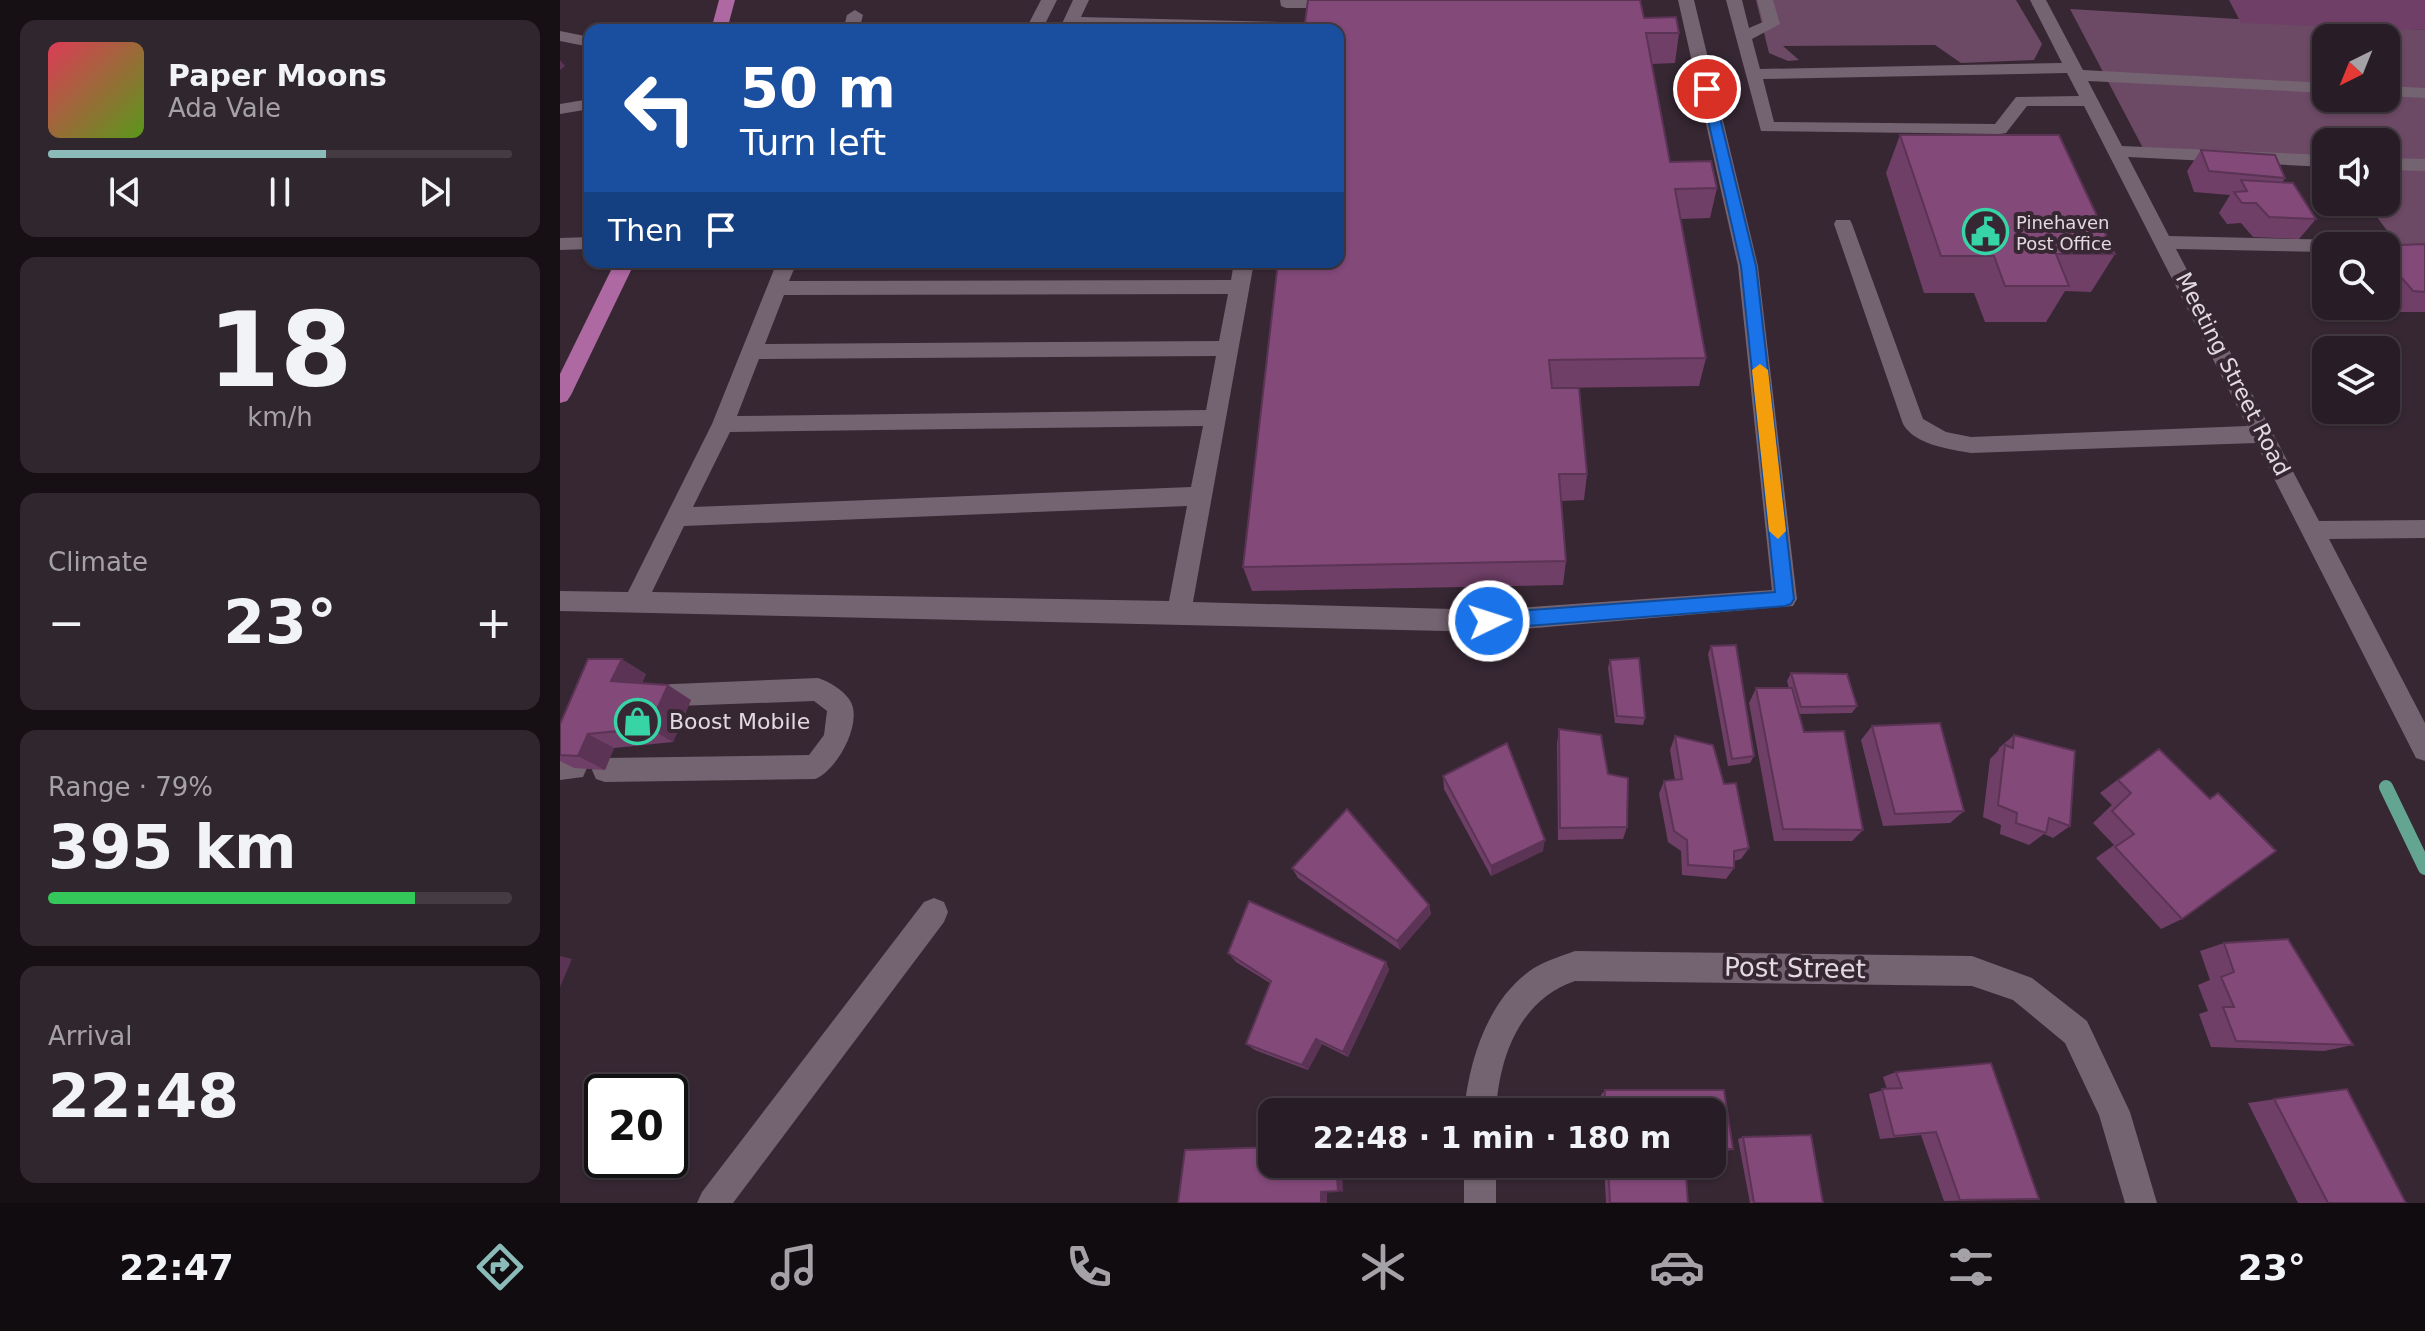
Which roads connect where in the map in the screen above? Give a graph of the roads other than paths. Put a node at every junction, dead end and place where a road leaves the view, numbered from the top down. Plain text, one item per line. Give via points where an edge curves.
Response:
1 (727, 0) edge
2 (1049, 0) edge
3 (1081, 0) edge
4 (1686, 0) edge
5 (1734, 0) edge
6 (1765, 0) edge
7 (2038, 0) edge
8 (1287, 2) edge
9 (1360, 3) edge
10 (721, 24) edge
11 (1037, 24) edge
12 (1070, 24) edge
13 (1281, 24) edge
14 (560, 36) edge
15 (1743, 37) junction
16 (584, 41) edge
17 (2008, 70) junction
18 (2075, 71) junction
19 (1753, 74) junction
20 (2312, 87) edge
21 (2400, 92) edge
22 (2425, 93) edge
23 (2022, 101) junction
24 (2091, 101) junction
25 (584, 105) edge
26 (560, 109) edge
27 (2117, 151) junction
28 (2312, 160) edge
29 (2400, 164) edge
30 (2425, 165) edge
31 (1843, 224) dead end
32 (2166, 242) junction
33 (584, 243) edge
34 (560, 244) edge
35 (2312, 245) edge
36 (622, 268) edge
37 (784, 268) edge
38 (1243, 268) edge
39 (1240, 287) junction
40 (776, 288) junction
41 (1229, 348) junction
42 (751, 352) junction
43 (560, 395) edge
44 (1216, 418) junction
45 (723, 424) junction
46 (2264, 434) junction
47 (1199, 496) junction
48 (677, 517) junction
49 (2425, 529) edge
50 (2313, 530) junction
51 (560, 601) edge
52 (635, 602) junction
53 (1179, 612) junction
54 (636, 696) edge
55 (2425, 749) edge
56 (605, 770) dead end
57 (934, 912) dead end
58 (1481, 1098) edge
59 (1480, 1178) edge
60 (713, 1203) edge
61 (1480, 1203) edge
62 (2141, 1203) edge

1 - 10 main road
2 - 11 street
3 - 12 street
4 - 53 street via 1748,266 1785,599 1489,621
5 - 15 street
6 - 15 street via 1772,24
7 - 18 street, Meeting Street Road
8 - 9 street
8 - 13 street
14 - 16 street
15 - 19 street
17 - 18 street
17 - 19 street
17 - 23 street
18 - 20 street
18 - 24 street, Meeting Street Road
19 - 23 street via 1767,127 2000,129
21 - 22 street
23 - 24 street
24 - 27 street, Meeting Street Road
25 - 26 street
27 - 28 street
27 - 32 street, Meeting Street Road
29 - 30 street
31 - 46 street via 1914,424 1941,439 1971,445
32 - 35 street
32 - 46 street, Meeting Street Road
33 - 34 street
36 - 43 main road
37 - 40 street
38 - 39 street
39 - 40 street
39 - 41 street
40 - 42 street
41 - 42 street
41 - 44 street
42 - 45 street
44 - 45 street
44 - 47 street
45 - 48 street
46 - 50 street, Meeting Street Road
47 - 48 street
47 - 53 street
48 - 52 street
49 - 50 street
50 - 55 street, Meeting Street Road
51 - 52 street
52 - 53 street
54 - 56 street via 818,689 840,706 837,739 815,767
57 - 60 street
58 - 62 street, Post Street via 1503,1021 1541,981 1575,966 1972,971 2022,988 2076,1032 2114,1112
59 - 61 street

